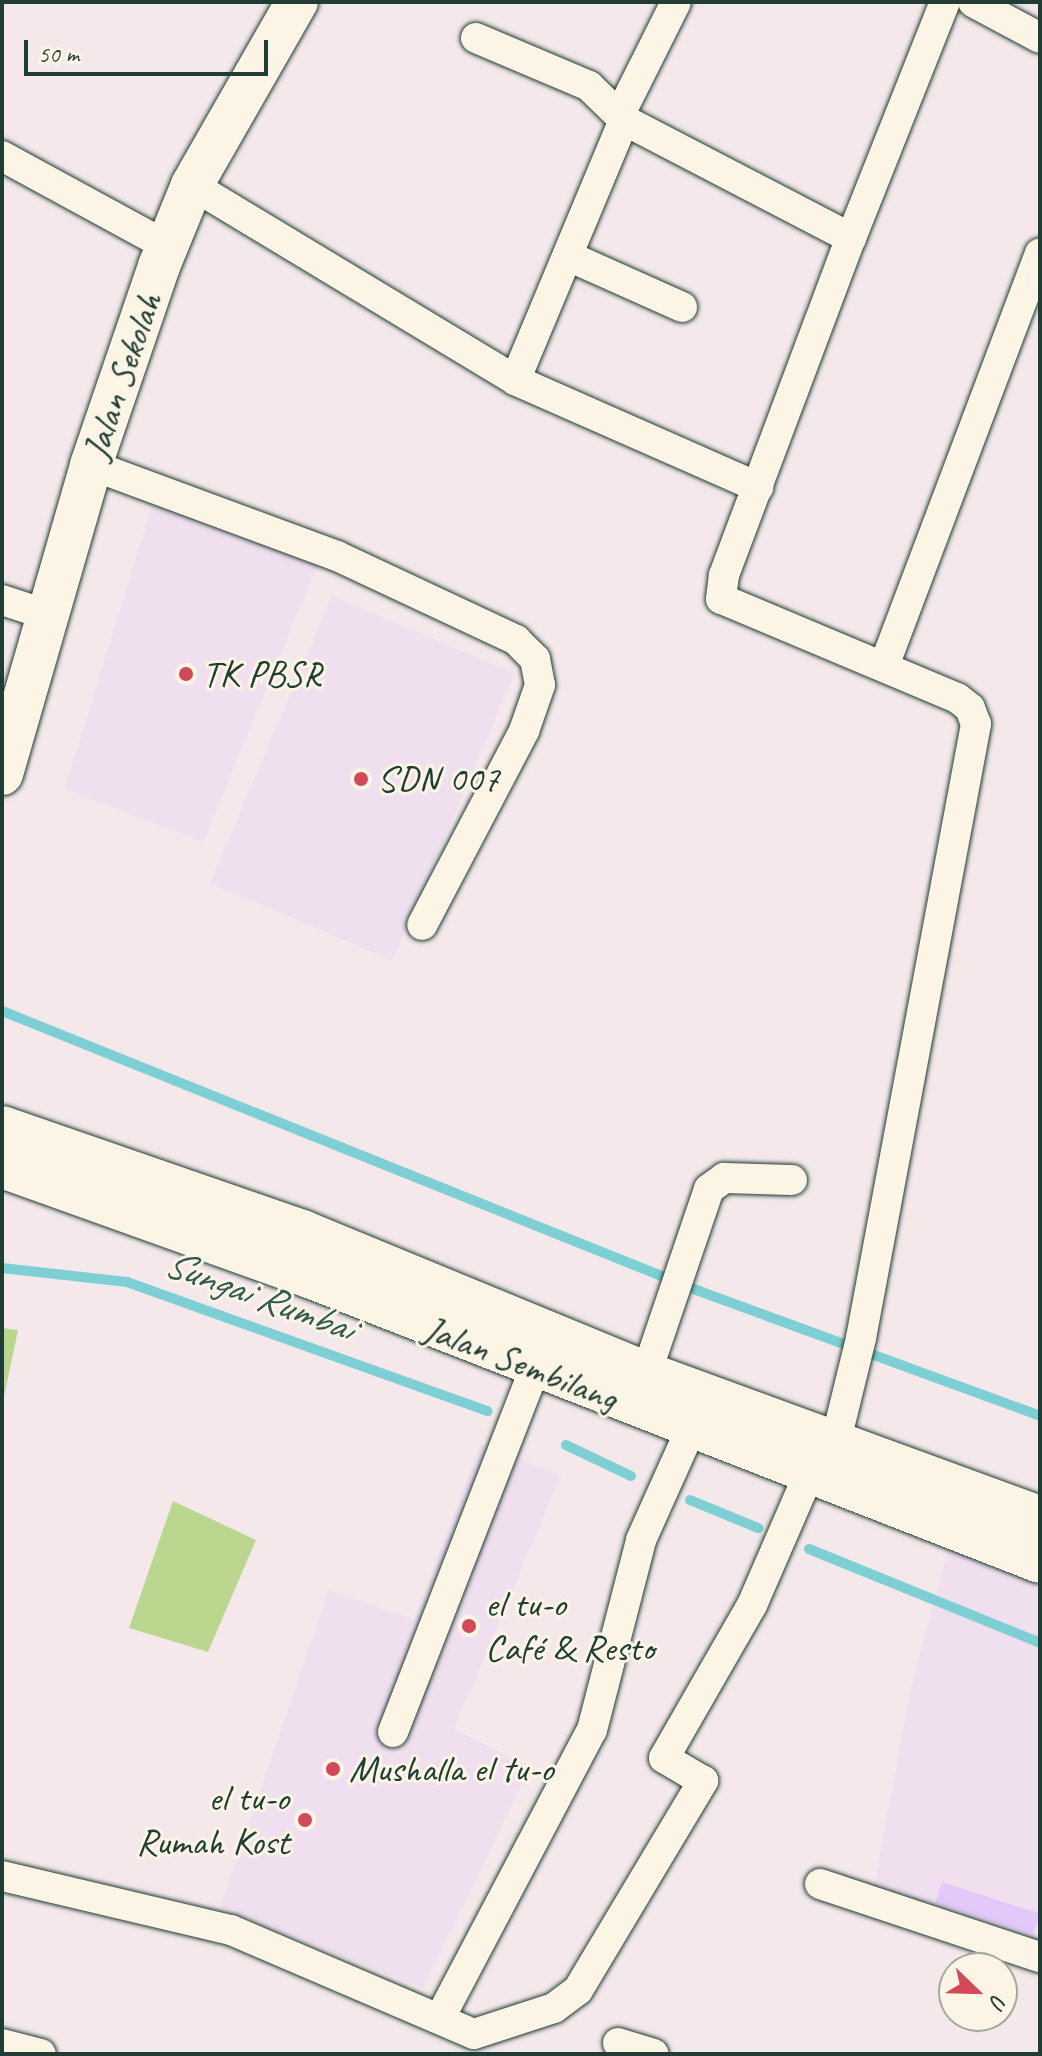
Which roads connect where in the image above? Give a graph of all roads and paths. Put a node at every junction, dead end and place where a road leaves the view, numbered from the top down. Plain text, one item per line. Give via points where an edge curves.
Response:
1 (297, 2) edge
2 (676, 2) edge
3 (945, 2) edge
4 (973, 2) edge
5 (476, 38) dead end
6 (1040, 38) edge
7 (622, 117) junction
8 (2, 156) edge
9 (192, 185) junction
10 (851, 238) junction
11 (167, 246) junction
12 (568, 256) junction
13 (1039, 256) edge
14 (682, 307) dead end
15 (515, 380) junction
16 (91, 465) junction
17 (758, 487) junction
18 (2, 600) edge
19 (48, 615) junction
20 (884, 666) junction
21 (2, 774) edge
22 (422, 925) dead end
23 (2, 1128) edge
24 (2, 1166) edge
25 (792, 1180) dead end
26 (535, 1368) junction
27 (646, 1374) junction
28 (691, 1429) junction
29 (823, 1455) junction
30 (1040, 1518) edge
31 (1040, 1561) edge
32 (393, 1732) dead end
33 (2, 1876) edge
34 (820, 1884) dead end
35 (1040, 1957) edge
36 (441, 2016) junction
37 (618, 2043) dead end
38 (2, 2044) edge
39 (468, 2044) edge
40 (41, 2054) edge
41 (653, 2054) edge

1 - 9 street, Jalan Sekolah
2 - 7 street
3 - 10 street
4 - 6 street
5 - 7 street via 589,86
7 - 10 street
7 - 12 street
8 - 11 street
9 - 11 street, Jalan Sekolah
9 - 15 street
10 - 17 street
11 - 16 street, Jalan Sekolah
12 - 14 street
12 - 15 street
13 - 20 street
15 - 17 street
16 - 19 street, Jalan Sekolah
16 - 22 street via 337,556 516,640 535,659 540,685 524,731
17 - 20 street via 721,599
18 - 19 street
19 - 21 street, Jalan Sekolah
20 - 29 street via 957,698 970,708 976,724 854,1375
23 - 27 main road, Jalan Sembilang via 302,1232
24 - 26 main road, Jalan Sembilang via 312,1277
25 - 27 street via 724,1178 709,1189
26 - 28 main road, Jalan Sembilang
26 - 32 street
27 - 29 main road, Jalan Sembilang
28 - 29 main road, Jalan Sembilang
28 - 36 street via 641,1540 592,1730
29 - 30 main road, Jalan Sembilang
29 - 31 main road, Jalan Sembilang
29 - 39 street via 752,1605 664,1758 703,1781 643,1890 578,1990 554,2008
33 - 36 street via 231,1930
34 - 35 street
36 - 39 street
37 - 41 street
38 - 40 street

